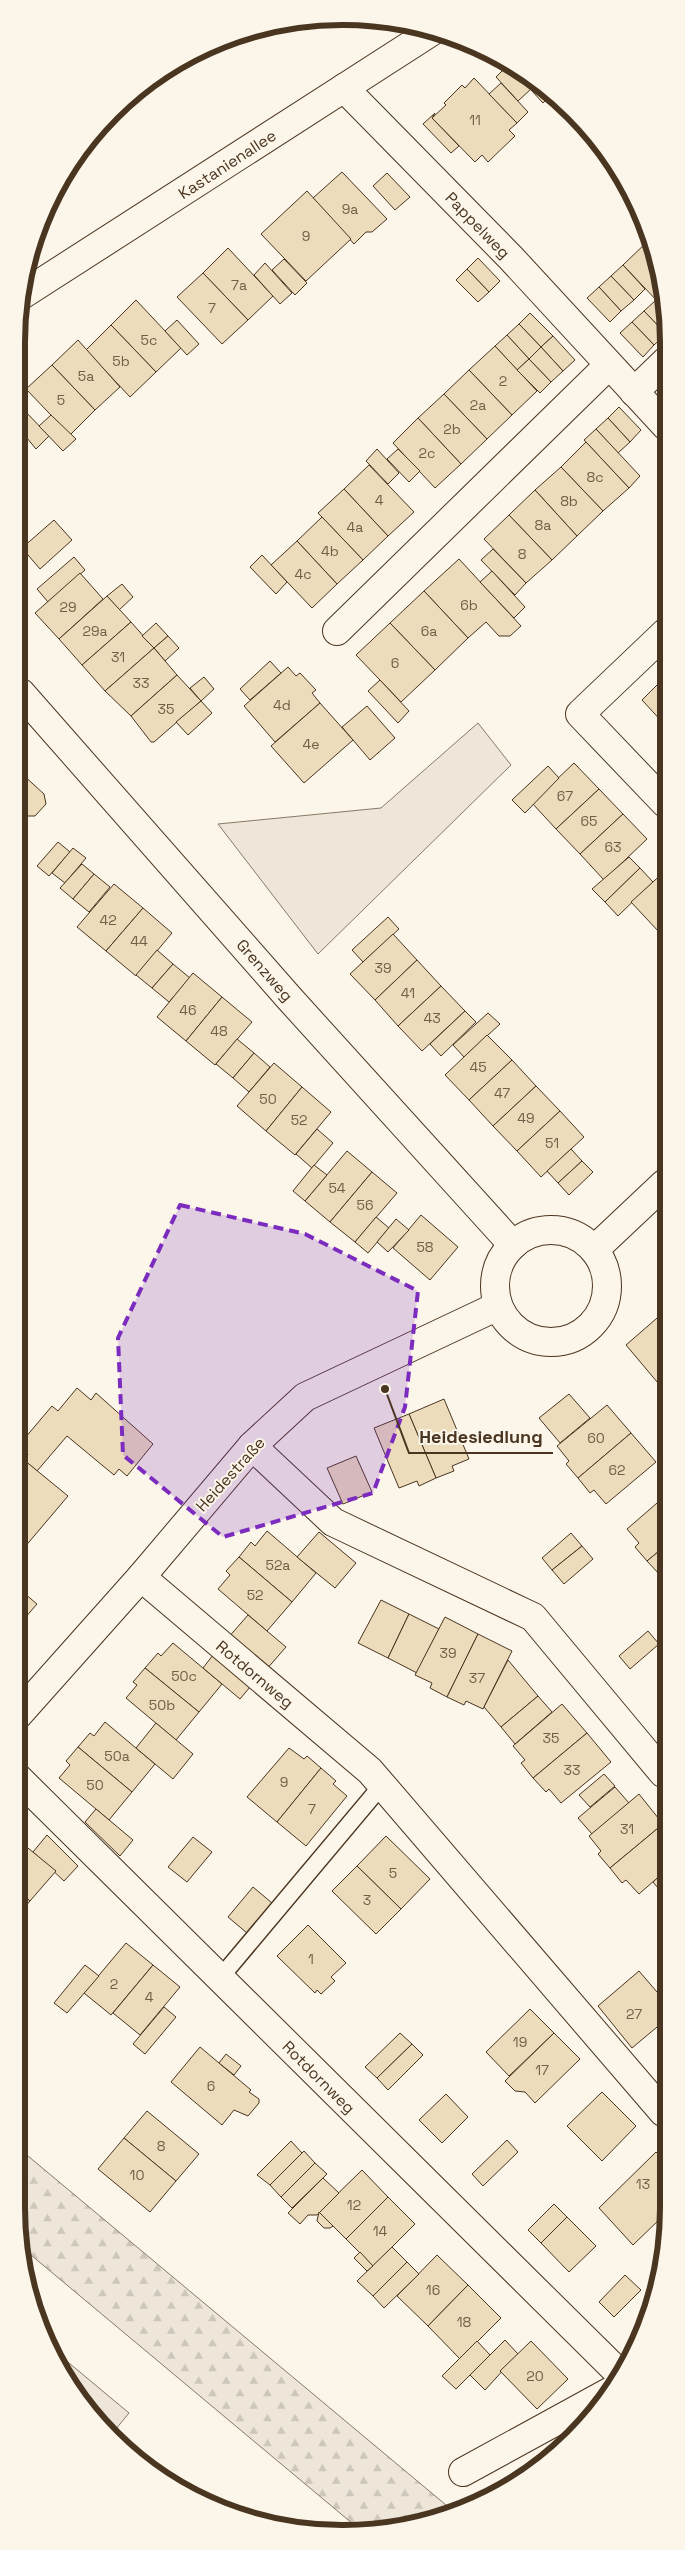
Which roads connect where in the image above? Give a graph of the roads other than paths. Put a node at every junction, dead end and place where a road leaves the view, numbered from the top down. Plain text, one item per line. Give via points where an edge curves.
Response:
1 (425, 36) edge
2 (344, 88) junction
3 (30, 290) edge
4 (609, 364) junction
5 (660, 367) edge
6 (634, 392) junction
7 (660, 420) edge
8 (337, 631) dead end
9 (660, 639) edge
10 (25, 698) edge
11 (660, 797) edge
12 (660, 1188) edge
13 (513, 1245) junction
14 (594, 1250) junction
15 (498, 1306) junction
16 (252, 1446) junction
17 (141, 1577) junction
18 (25, 1707) edge
19 (660, 1769) edge
20 (25, 1785) edge
21 (382, 1785) junction
22 (220, 1978) junction
23 (660, 2109) edge
24 (615, 2369) edge
25 (595, 2400) edge
26 (463, 2472) dead end

1 - 2 street, Kastanienallee
2 - 3 street, Kastanienallee
2 - 4 street, Pappelweg via 511,258
4 - 6 street, Pappelweg
4 - 8 street
5 - 6 street
6 - 7 street, Pappelweg
9 - 11 street via 580,714
10 - 13 street, Grenzweg via 290,999
12 - 14 street
13 - 14 street via 528,1235 546,1230 563,1231 580,1238
13 - 15 street via 502,1258 496,1273
14 - 15 street via 603,1265 606,1299 599,1316 573,1338 555,1343 537,1341 520,1334 507,1322
15 - 16 street, Heidestraße via 305,1397
16 - 17 street, Heidestraße
16 - 19 street via 333,1522 533,1617
17 - 18 street, Heidestraße
17 - 21 street, Rotdornweg via 370,1771
20 - 22 street, Rotdornweg
21 - 22 lane
21 - 23 street, Rotdornweg
22 - 24 street, Rotdornweg
25 - 26 street

